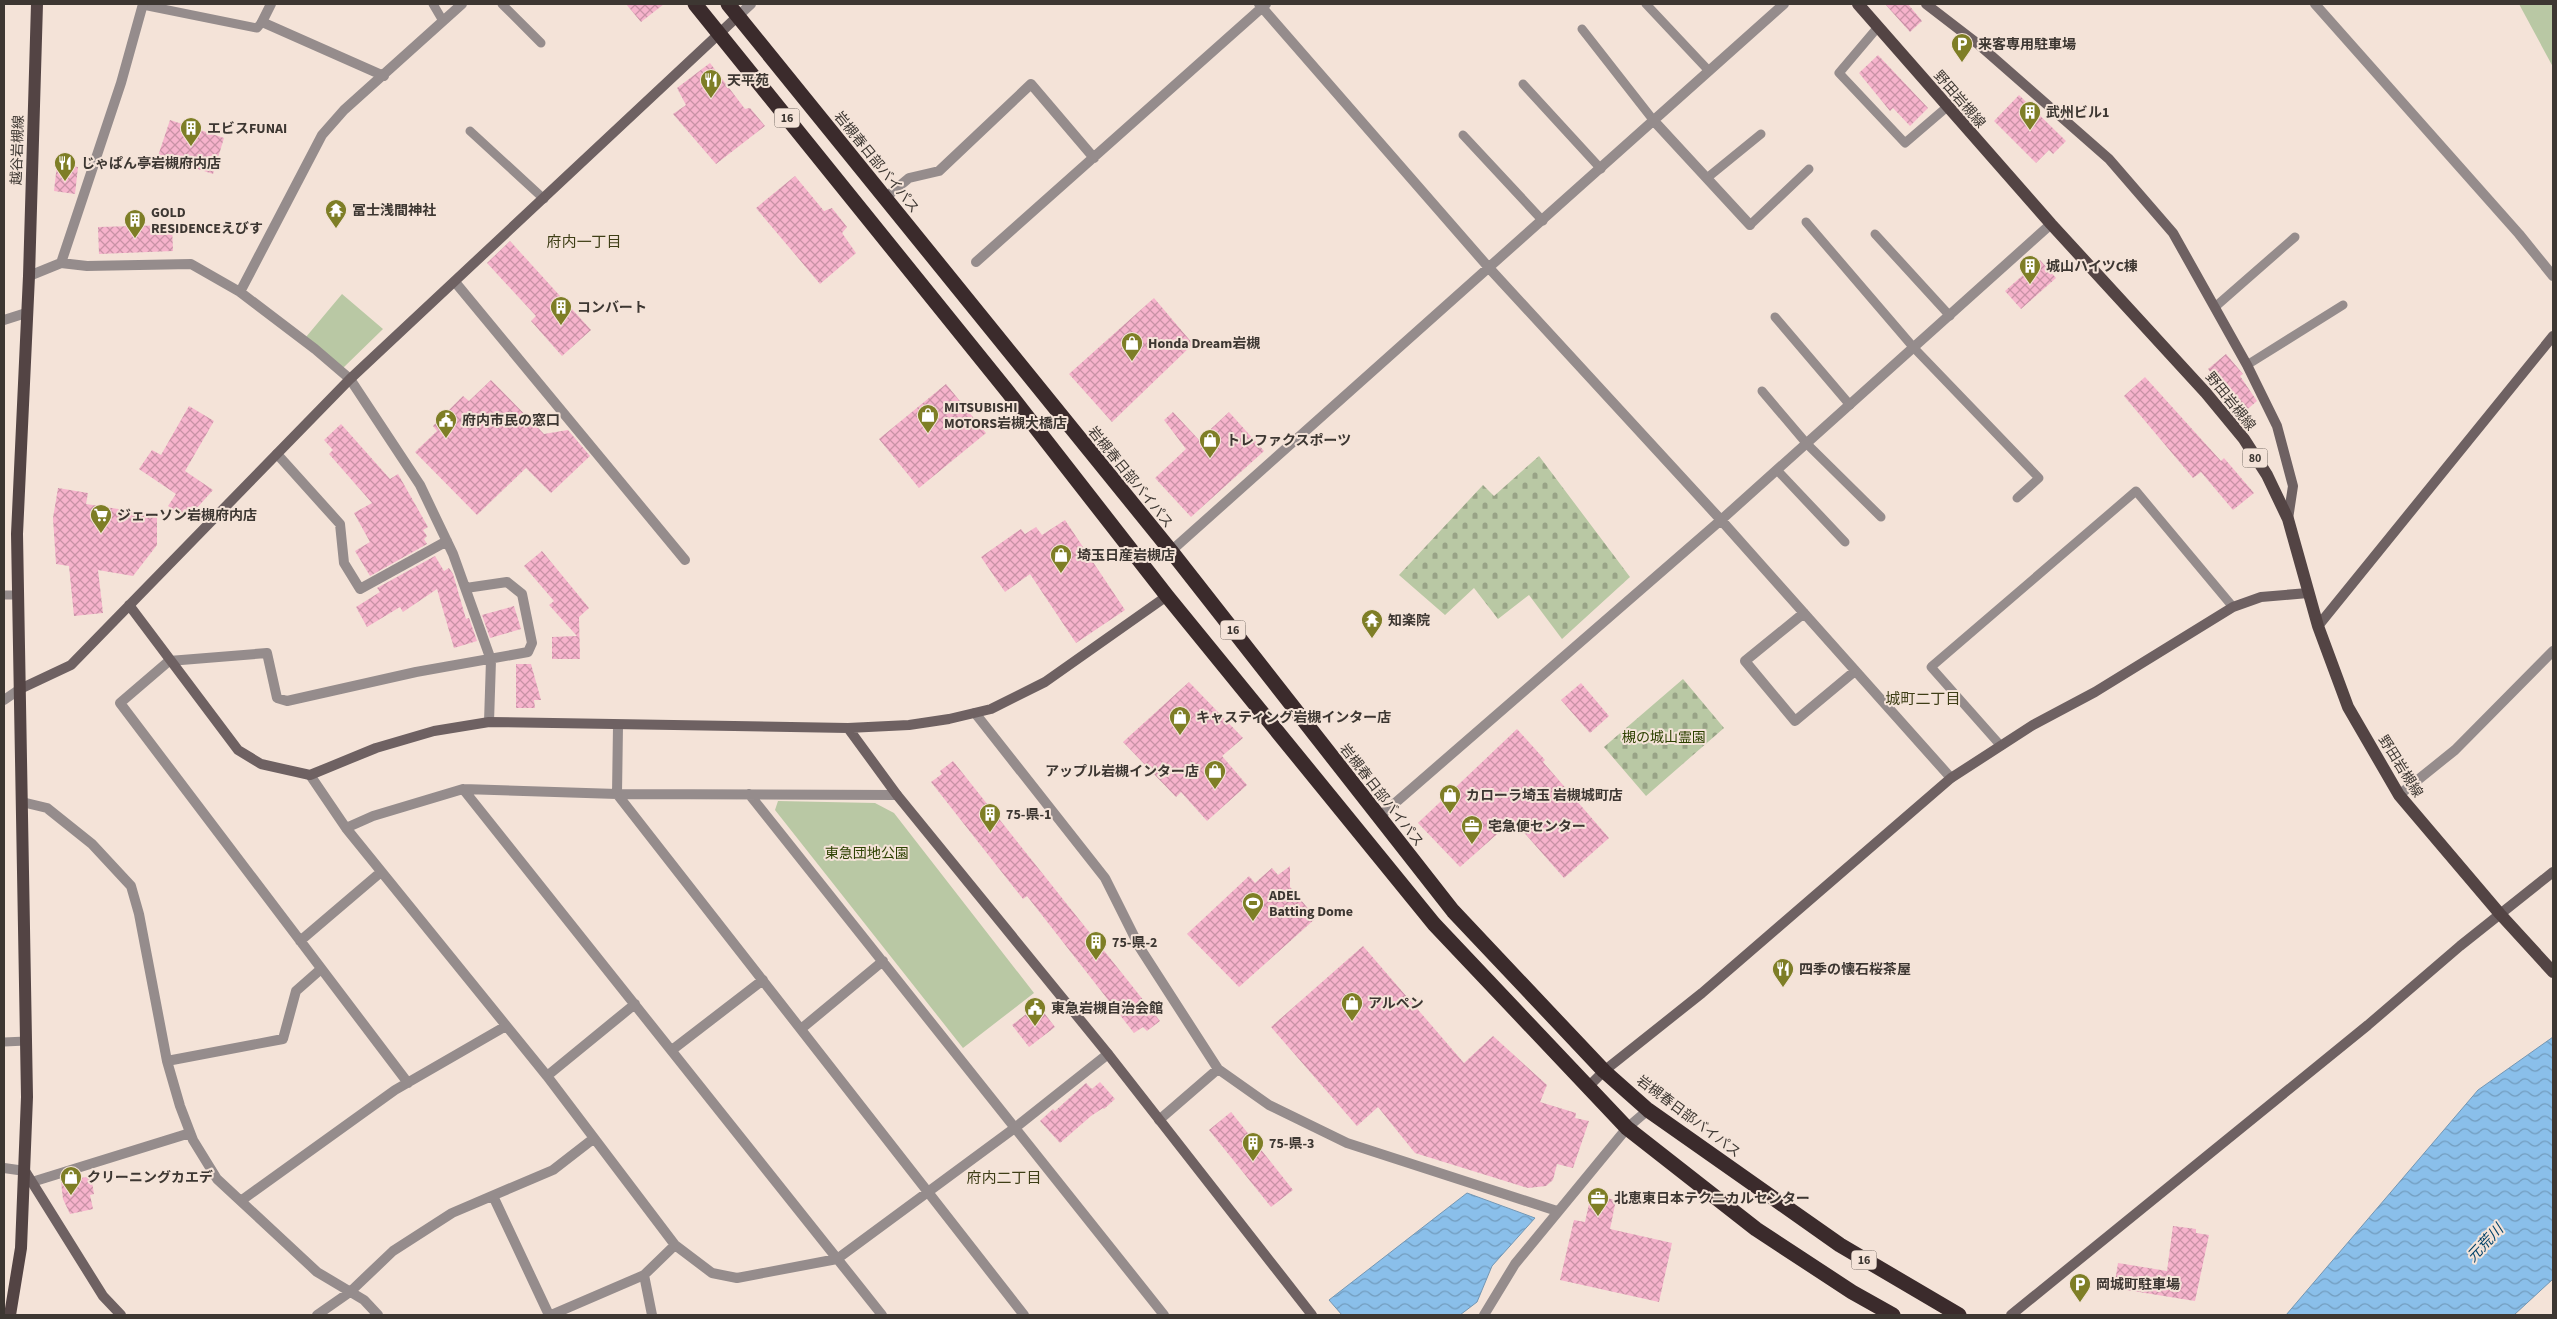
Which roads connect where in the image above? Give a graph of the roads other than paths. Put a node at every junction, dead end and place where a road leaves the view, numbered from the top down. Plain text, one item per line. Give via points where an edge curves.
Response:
1 (36, 4) edge
2 (270, 4) edge
3 (434, 4) edge
4 (462, 4) edge
5 (502, 4) edge
6 (696, 4) edge
7 (728, 4) edge
8 (751, 4) edge
9 (1646, 4) edge
10 (1784, 4) edge
11 (1858, 4) edge
12 (1926, 4) edge
13 (2315, 4) edge
14 (143, 5) edge
15 (1263, 5) edge
16 (738, 16) junction
17 (443, 21) junction
18 (262, 22) junction
19 (1878, 27) junction
20 (1582, 29) dead end
21 (719, 34) junction
22 (542, 44) dead end
23 (1709, 71) junction
24 (384, 76) junction
25 (1523, 84) dead end
26 (1948, 108) junction
27 (1654, 121) junction
28 (470, 131) dead end
29 (1762, 134) dead end
30 (1463, 135) dead end
31 (1094, 158) junction
32 (1601, 169) junction
33 (1809, 169) dead end
34 (1707, 178) junction
35 (885, 198) junction
36 (544, 199) junction
37 (1543, 221) junction
38 (1806, 222) dead end
39 (2051, 224) junction
40 (1750, 225) joint
41 (1875, 234) dead end
42 (2295, 236) dead end
43 (976, 262) dead end
44 (61, 263) junction
45 (1490, 269) junction
46 (29, 276) junction
47 (2553, 276) edge
48 (455, 282) junction
49 (240, 292) junction
50 (2343, 305) dead end
51 (2215, 307) junction
52 (26, 313) junction
53 (1950, 316) junction
54 (1775, 317) dead end
55 (4, 320) edge
56 (2553, 336) edge
57 (1914, 348) junction
58 (2247, 365) junction
59 (350, 379) junction
60 (1762, 391) dead end
61 (1850, 405) junction
62 (1808, 444) junction
63 (277, 454) junction
64 (1777, 470) junction
65 (2017, 498) dead end
66 (1881, 517) dead end
67 (2288, 519) junction
68 (1722, 520) junction
69 (448, 541) junction
70 (1845, 542) dead end
71 (1171, 552) junction
72 (685, 560) dead end
73 (466, 588) junction
74 (2308, 593) junction
75 (4, 594) edge
76 (18, 595) junction
77 (1167, 596) junction
78 (129, 605) junction
79 (2232, 607) junction
80 (1804, 613) junction
81 (2318, 626) junction
82 (2553, 651) edge
83 (491, 660) junction
84 (169, 661) junction
85 (1855, 671) junction
86 (20, 690) junction
87 (4, 700) edge
88 (975, 713) junction
89 (489, 722) junction
90 (618, 726) junction
91 (848, 728) junction
92 (2001, 746) junction
93 (310, 775) junction
94 (1951, 778) junction
95 (463, 788) junction
96 (617, 794) junction
97 (750, 794) junction
98 (897, 795) junction
99 (2399, 795) junction
100 (22, 802) junction
101 (1379, 817) junction
102 (346, 828) junction
103 (381, 872) junction
104 (2553, 872) edge
105 (2500, 914) junction
106 (300, 941) junction
107 (883, 961) junction
108 (322, 969) junction
109 (2553, 972) edge
110 (763, 980) junction
111 (635, 1004) junction
112 (506, 1026) junction
113 (801, 1029) junction
114 (26, 1041) junction
115 (4, 1042) edge
116 (672, 1050) junction
117 (1108, 1054) junction
118 (167, 1061) junction
119 (1218, 1068) junction
120 (1604, 1071) junction
121 (547, 1076) junction
122 (408, 1083) junction
123 (1587, 1088) junction
124 (1648, 1110) junction
125 (1158, 1120) junction
126 (1016, 1127) junction
127 (1627, 1128) junction
128 (190, 1133) junction
129 (593, 1139) junction
130 (4, 1168) edge
131 (29, 1177) junction
132 (928, 1191) junction
133 (493, 1196) junction
134 (242, 1200) junction
135 (1557, 1211) junction
136 (675, 1245) junction
137 (837, 1259) junction
138 (644, 1275) junction
139 (350, 1292) junction
140 (10, 1315) edge
141 (121, 1315) edge
142 (317, 1315) edge
143 (378, 1315) edge
144 (550, 1315) edge
145 (652, 1315) edge
146 (881, 1315) edge
147 (1024, 1315) edge
148 (1164, 1315) edge
149 (1312, 1315) edge
150 (1484, 1315) edge
151 (1893, 1315) edge
152 (1959, 1315) edge
153 (2011, 1315) edge

1 - 46 main road, 越谷岩槻線
2 - 18 street
3 - 17 lane
4 - 17 street
5 - 22 lane
6 - 21 highway, 16
7 - 16 highway, 岩槻春日部バイパス / 16
8 - 16 street
9 - 23 lane
10 - 23 street
11 - 19 main road, 野田岩槻線 / 80
12 - 51 street via 1978,44 2109,159 2173,234
13 - 47 street
14 - 18 lane via 257,28
14 - 44 street
15 - 31 street
15 - 45 street
16 - 21 street
16 - 35 highway, 岩槻春日部バイパス / 16
17 - 24 street
18 - 24 street
19 - 26 main road, 野田岩槻線 / 80
19 - 26 lane via 1839,73 1906,143
20 - 27 lane
21 - 36 street
21 - 77 highway, 16 via 1008,392
23 - 27 street
24 - 49 street via 344,110 322,136
25 - 32 lane
26 - 39 main road, 野田岩槻線 / 80
27 - 32 street
27 - 34 street
28 - 36 lane
29 - 34 lane
30 - 37 lane
31 - 35 street via 1032,84 939,172 909,178
31 - 43 street
32 - 37 street
33 - 40 lane
34 - 40 street
35 - 71 highway, 岩槻春日部バイパス / 16
36 - 48 street
37 - 45 street
38 - 57 lane
39 - 53 street
39 - 67 main road, 野田岩槻線 / 80 via 2244,439
41 - 53 lane
42 - 51 lane
44 - 46 street
44 - 49 street via 87,266 191,264
45 - 68 street
45 - 71 street
46 - 52 main road, 越谷岩槻線
48 - 59 street
48 - 72 street
49 - 59 street
50 - 58 lane
51 - 58 street
52 - 55 street
52 - 76 main road, 越谷岩槻線 via 17,534
53 - 57 street
54 - 61 lane
56 - 81 street
57 - 61 street
57 - 65 lane via 2039,478
58 - 67 street via 2277,426 2291,478 2293,486
59 - 63 street
59 - 69 street via 420,485
60 - 62 lane
61 - 62 street
62 - 64 street
62 - 66 lane
63 - 69 street via 340,524 344,563 360,589
63 - 78 street
64 - 68 street
64 - 70 lane
67 - 74 main road, 野田岩槻線 / 80
68 - 80 street
68 - 101 street
69 - 73 street
71 - 101 highway, 岩槻春日部バイパス / 16
73 - 83 street
73 - 83 street via 507,582 522,594 532,643 528,652
74 - 79 street via 2261,596
74 - 81 main road, 野田岩槻線 / 80
75 - 76 lane
76 - 86 main road, 越谷岩槻線
77 - 88 street via 1045,682 991,709
77 - 123 highway, 16 via 1434,924
78 - 84 street
78 - 86 street via 71,665
79 - 92 street
79 - 92 lane via 2136,491 1931,667
80 - 85 street
80 - 85 street via 1745,661 1795,721
81 - 99 main road, 野田岩槻線 / 80 via 2348,707
82 - 99 street via 2455,750
83 - 84 street via 416,672 287,701 277,698 267,653
83 - 89 street
84 - 93 street via 238,750 262,764
84 - 106 street via 120,702
85 - 94 street
86 - 87 street
86 - 100 main road, 越谷岩槻線
88 - 91 street via 909,725
88 - 119 street via 1105,878 1140,948
89 - 90 street
89 - 93 street via 434,731 376,748
90 - 91 street
90 - 96 street
91 - 98 street
92 - 94 street
93 - 102 street
94 - 120 street via 1702,992
95 - 96 street
95 - 102 street via 373,816
95 - 111 street
96 - 97 street
96 - 110 street
97 - 98 street
97 - 107 street
98 - 117 street
99 - 105 main road, 野田岩槻線 / 80
100 - 114 main road, 越谷岩槻線
100 - 118 street via 47,808 92,844 131,886
101 - 120 highway, 岩槻春日部バイパス / 16 via 1453,911
102 - 103 street
103 - 106 street
103 - 112 street
104 - 105 street
105 - 109 main road, 野田岩槻線 / 80
105 - 153 street
106 - 108 street
107 - 113 street
107 - 126 street
108 - 118 street via 296,991 283,1039
108 - 122 street
110 - 113 street
110 - 116 street
111 - 116 street
111 - 121 street
112 - 121 street
112 - 122 street
113 - 132 street
114 - 115 lane
114 - 131 main road, 越谷岩槻線
116 - 137 street
117 - 125 street
117 - 126 street
118 - 128 street
119 - 125 street
119 - 135 street via 1269,1105 1347,1143
120 - 123 street
120 - 124 highway, 岩槻春日部バイパス / 16
121 - 129 street
122 - 134 street
123 - 127 highway, 16
124 - 127 street
124 - 152 highway, 岩槻春日部バイパス / 16 via 1840,1245
125 - 149 street
126 - 132 street
126 - 148 street
127 - 135 street
127 - 151 highway, 16 via 1756,1229
128 - 131 street
128 - 134 street via 217,1179
129 - 133 street via 553,1170
129 - 136 street
130 - 131 street
131 - 140 main road, 越谷岩槻線
131 - 141 street via 103,1296
132 - 137 street
132 - 147 street
133 - 139 street via 452,1213 393,1251
133 - 144 street
134 - 139 street via 317,1272
135 - 150 street via 1515,1264
136 - 137 street via 712,1273 737,1278
136 - 138 street
137 - 146 street
138 - 144 street
138 - 145 street
139 - 142 street
139 - 143 street via 364,1300

